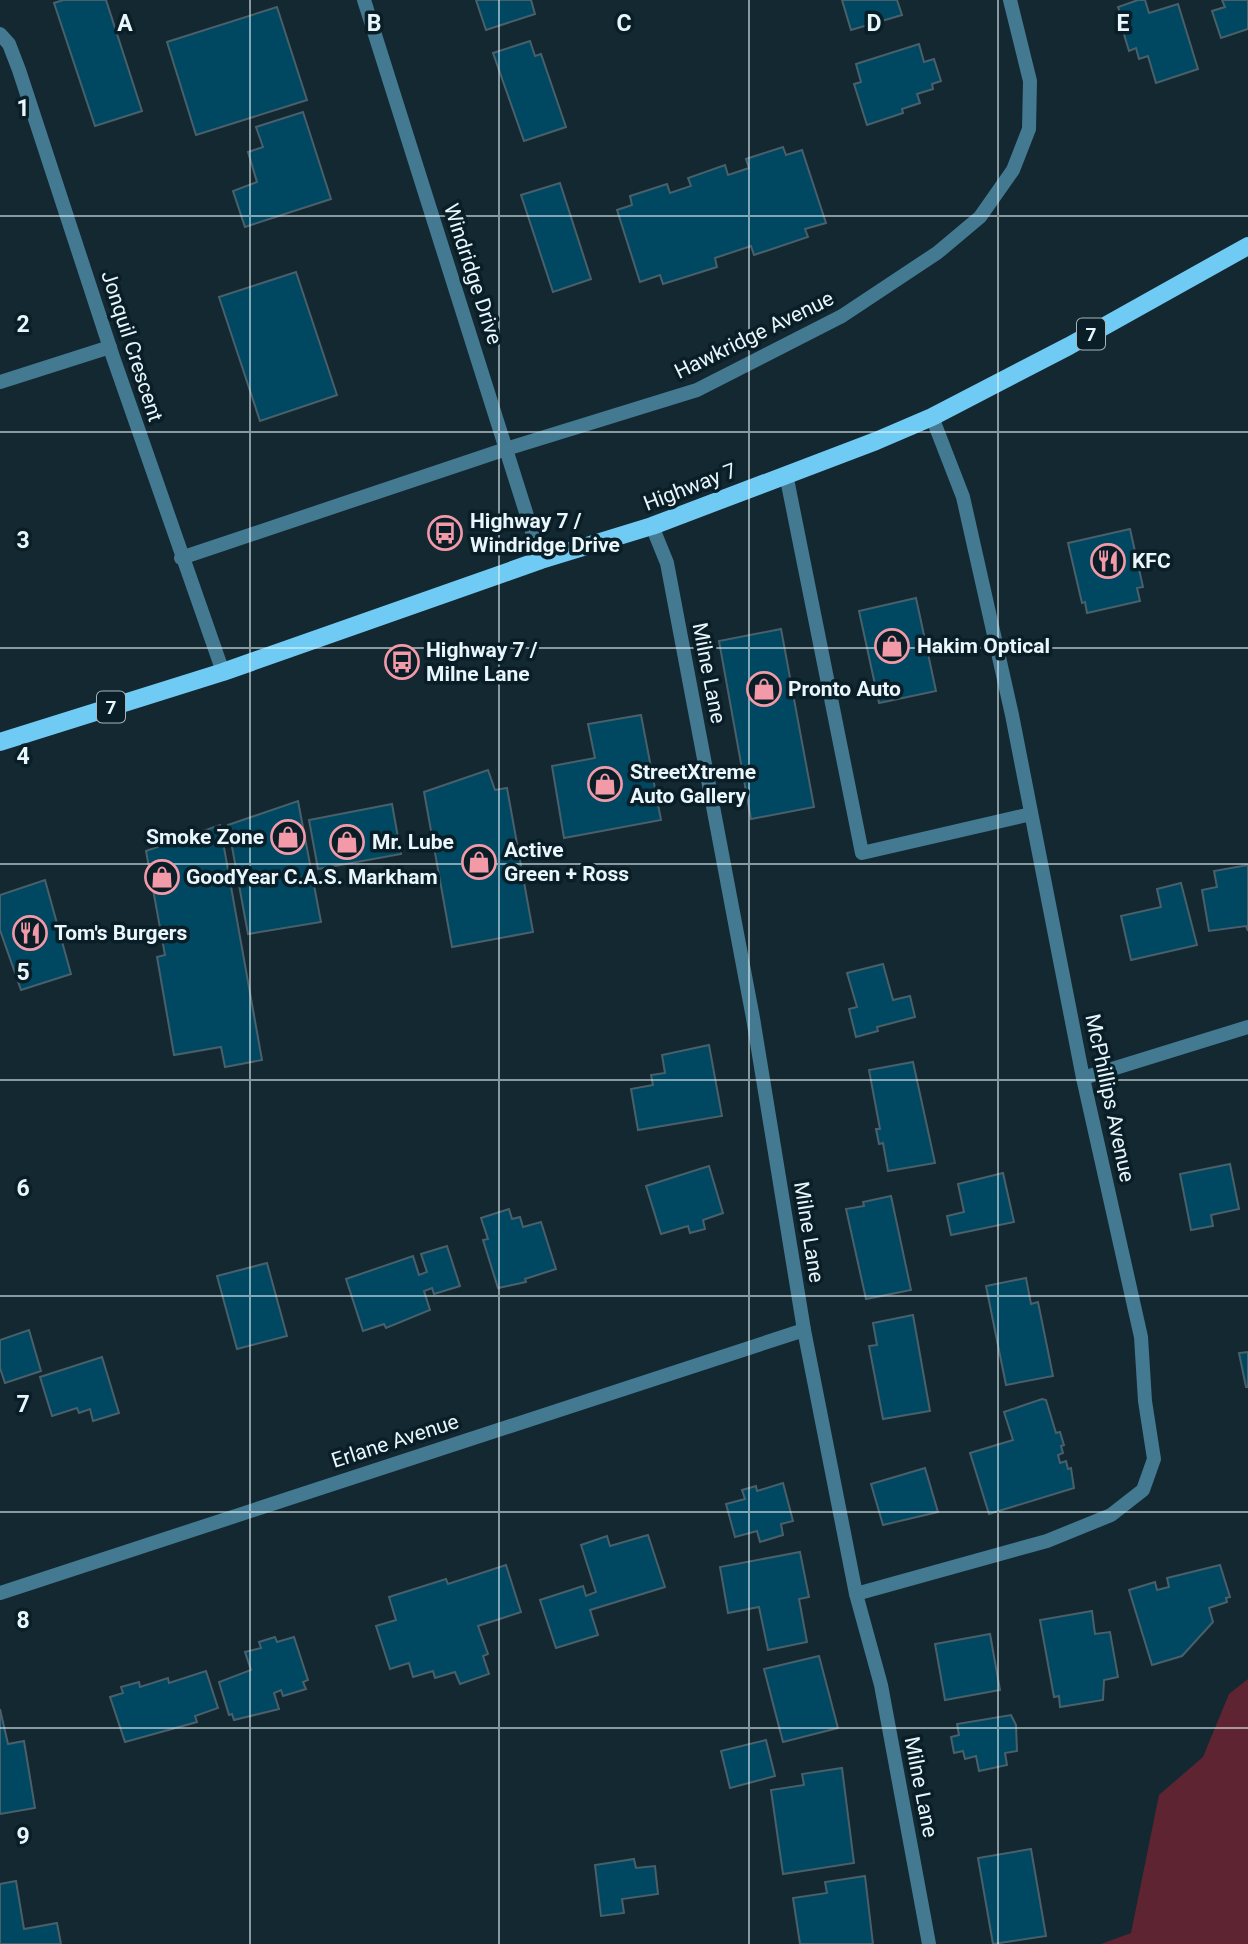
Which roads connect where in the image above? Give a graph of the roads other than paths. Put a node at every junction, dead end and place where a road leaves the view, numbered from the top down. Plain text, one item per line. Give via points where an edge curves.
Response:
1 (364, 0) edge
2 (1010, 0) edge
3 (0, 34) edge
4 (1248, 246) edge
5 (110, 347) junction
6 (0, 382) edge
7 (932, 417) junction
8 (506, 449) junction
9 (786, 474) junction
10 (652, 526) junction
11 (181, 558) junction
12 (541, 560) junction
13 (223, 672) junction
14 (0, 742) edge
15 (1031, 814) junction
16 (1248, 1027) edge
17 (1083, 1078) junction
18 (804, 1330) junction
19 (0, 1592) edge
20 (856, 1594) junction
21 (929, 1944) edge

1 - 8 street, Windridge Drive
2 - 8 street, Hawkridge Avenue via 1030,81 1030,128 1013,170 980,217 937,253 842,316 697,390
3 - 5 street, Jonquil Crescent via 19,70
4 - 7 main road, Highway 7 / 7
5 - 6 street
5 - 11 street, Jonquil Crescent
7 - 9 main road, Highway 7 / 7
7 - 15 street, McPhillips Avenue via 963,497
8 - 11 street, Hawkridge Avenue
8 - 12 street, Windridge Drive
9 - 10 main road, Highway 7 / 7
9 - 15 street via 862,853
10 - 12 main road, Highway 7 / 7
10 - 18 street, Milne Lane via 673,593
11 - 13 street, Jonquil Crescent
12 - 13 main road, Highway 7 / 7
13 - 14 main road, Highway 7 / 7
15 - 17 street, McPhillips Avenue
16 - 17 street
17 - 20 street, McPhillips Avenue via 1141,1337 1154,1459 1143,1490 1111,1515 1047,1541
18 - 19 street, Erlane Avenue
18 - 20 street, Milne Lane
20 - 21 street, Milne Lane via 881,1685

